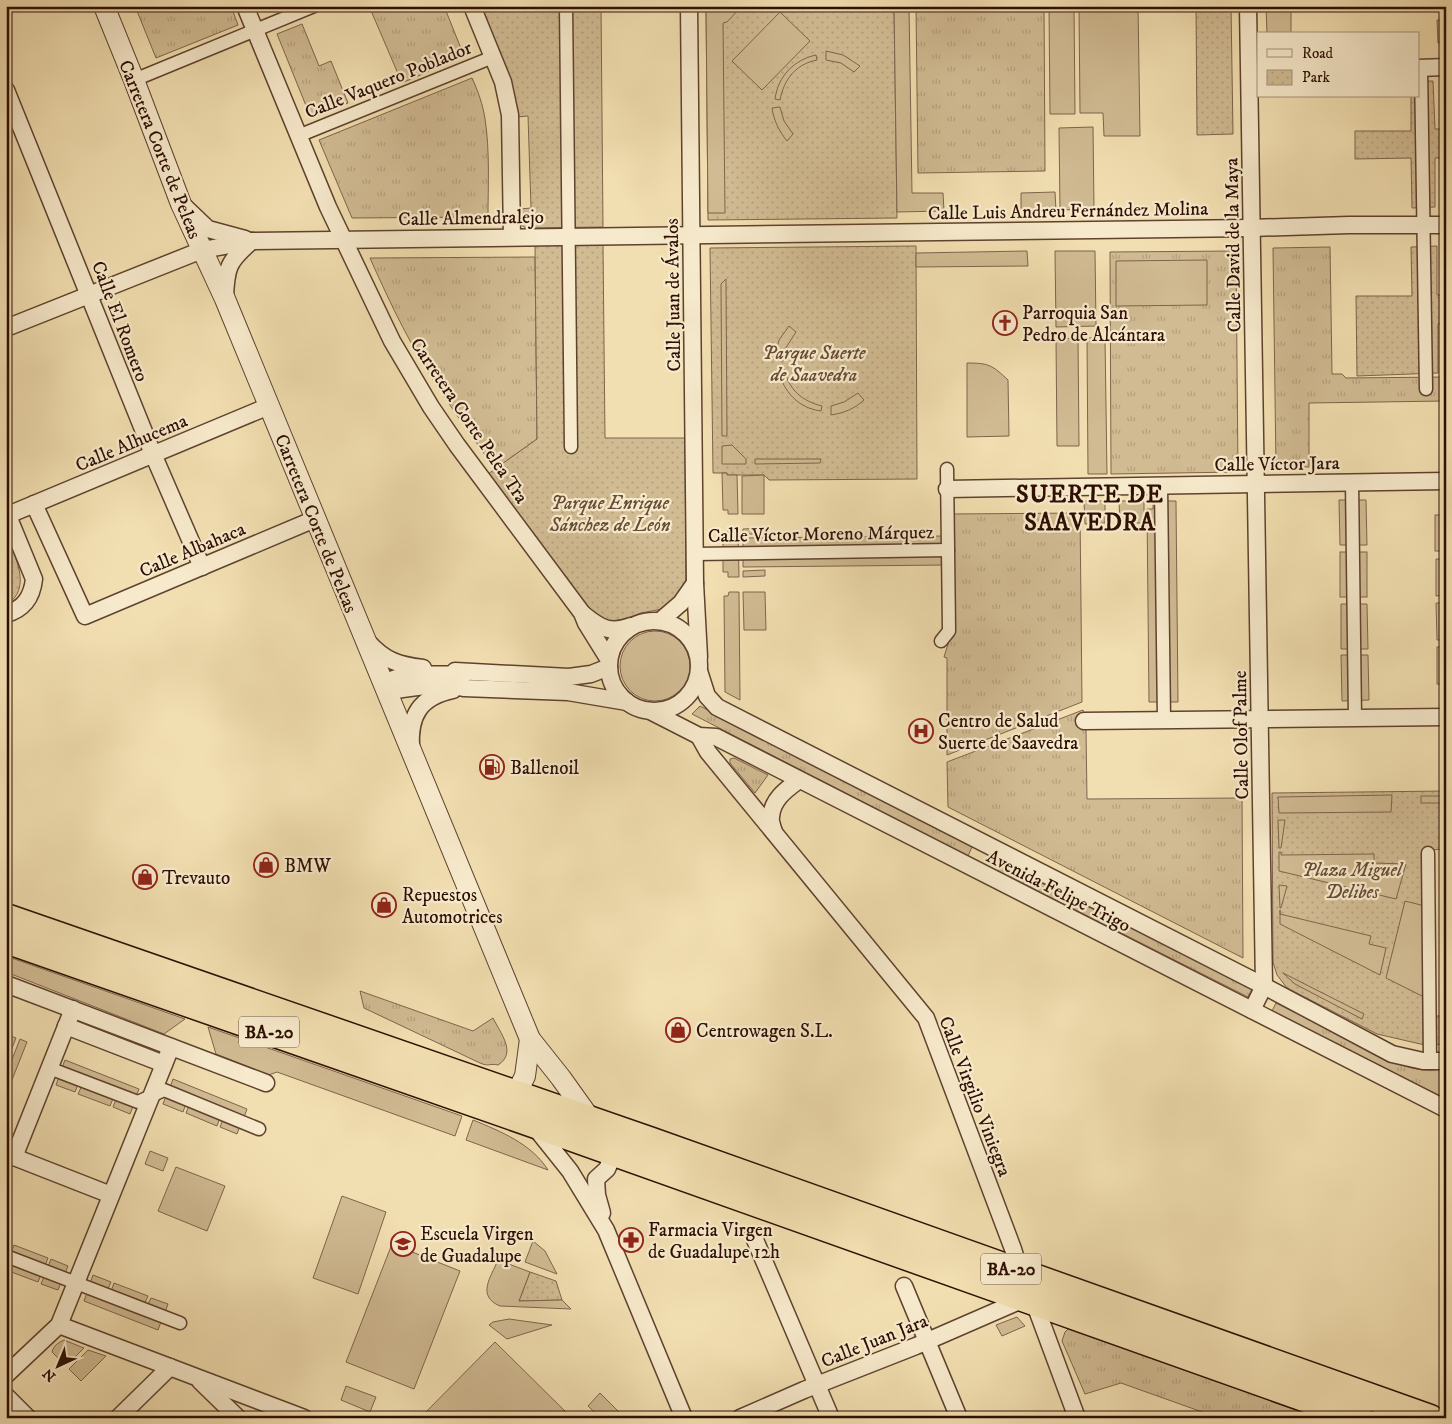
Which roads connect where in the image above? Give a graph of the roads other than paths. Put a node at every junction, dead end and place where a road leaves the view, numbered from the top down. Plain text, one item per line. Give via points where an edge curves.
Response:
1 (104, 6) edge
2 (245, 6) edge
3 (314, 6) edge
4 (472, 6) edge
5 (566, 6) edge
6 (689, 6) edge
7 (1248, 6) edge
8 (255, 30) junction
9 (493, 56) junction
10 (1253, 67) edge
11 (1420, 68) edge
12 (1446, 68) edge
13 (134, 80) junction
14 (6, 90) edge
15 (298, 136) junction
16 (181, 204) junction
17 (1423, 224) junction
18 (1446, 225) edge
19 (1252, 228) junction
20 (691, 234) junction
21 (229, 236) junction
22 (569, 236) junction
23 (512, 237) junction
24 (342, 239) junction
25 (252, 241) junction
26 (200, 246) junction
27 (89, 296) junction
28 (225, 299) junction
29 (6, 328) edge
30 (1426, 389) dead end
31 (269, 406) junction
32 (571, 447) dead end
33 (153, 454) junction
34 (947, 469) dead end
35 (1446, 481) edge
36 (1352, 482) junction
37 (1256, 484) junction
38 (1161, 485) junction
39 (947, 489) junction
40 (34, 504) junction
41 (7, 513) edge
42 (315, 518) junction
43 (948, 550) junction
44 (695, 554) junction
45 (202, 566) junction
46 (695, 583) junction
47 (582, 613) junction
48 (6, 614) edge
49 (660, 621) junction
50 (633, 626) junction
51 (365, 639) junction
52 (941, 641) dead end
53 (609, 663) junction
54 (699, 664) junction
55 (464, 680) junction
56 (385, 687) junction
57 (627, 702) junction
58 (652, 712) junction
59 (1446, 717) edge
60 (1355, 718) junction
61 (1259, 719) junction
62 (1164, 720) junction
63 (1084, 721) dead end
64 (699, 736) junction
65 (412, 752) junction
66 (800, 780) junction
67 (774, 832) junction
68 (991, 847) junction
69 (1428, 853) dead end
70 (979, 871) junction
71 (6, 917) edge
72 (6, 940) edge
73 (6, 984) edge
74 (1264, 986) junction
75 (74, 1009) junction
76 (1252, 1010) junction
77 (66, 1026) junction
78 (530, 1039) junction
79 (171, 1046) junction
80 (1438, 1061) edge
81 (164, 1064) junction
82 (49, 1068) junction
83 (561, 1078) junction
84 (516, 1080) junction
85 (266, 1083) dead end
86 (151, 1096) junction
87 (1446, 1109) edge
88 (591, 1120) junction
89 (533, 1124) junction
90 (259, 1129) dead end
91 (614, 1153) junction
92 (10, 1157) edge
93 (570, 1172) junction
94 (596, 1178) junction
95 (112, 1195) junction
96 (606, 1230) junction
97 (753, 1235) dead end
98 (6, 1256) edge
99 (1020, 1272) junction
100 (76, 1283) junction
101 (904, 1286) dead end
102 (1029, 1301) junction
103 (180, 1324) dead end
104 (60, 1325) junction
105 (927, 1341) junction
106 (14, 1360) edge
107 (170, 1367) junction
108 (6, 1375) edge
109 (195, 1377) junction
110 (817, 1384) junction
111 (6, 1396) edge
112 (247, 1396) junction
113 (237, 1417) edge
114 (28, 1418) edge
115 (118, 1418) edge
116 (304, 1418) edge
117 (684, 1418) edge
118 (740, 1418) edge
119 (830, 1418) edge
120 (959, 1418) edge
121 (1078, 1418) edge
122 (1360, 1418) edge
123 (1430, 1418) edge

1 - 13 street, Carretera Corte de Peleas
2 - 8 street, Carretera Corte Pelea Tra
3 - 8 street
4 - 9 street
5 - 22 street
6 - 20 street, Calle Juan de Ávalos
7 - 10 street, Calle David de la Maya
8 - 13 street
8 - 15 street, Carretera Corte Pelea Tra
9 - 15 street, Calle Vaquero Poblador
9 - 23 street via 510,115
10 - 19 street, Calle David de la Maya
11 - 12 street
11 - 17 street
13 - 16 street, Carretera Corte de Peleas
14 - 27 street, Calle El Romero
15 - 24 street, Carretera Corte Pelea Tra
16 - 21 street, Calle Almendralejo via 208,230
16 - 26 street, Carretera Corte de Peleas
17 - 18 street, Calle Luis Andreu Fernández Molina
17 - 19 street, Calle Luis Andreu Fernández Molina
17 - 30 street
19 - 20 street, Calle Luis Andreu Fernández Molina
19 - 37 street, Calle David de la Maya
20 - 22 street, Calle Almendralejo
20 - 44 street, Calle Juan de Ávalos
21 - 25 street, Calle Almendralejo
21 - 26 street, Calle Almendralejo
22 - 23 street, Calle Almendralejo
22 - 32 street
23 - 24 street, Calle Almendralejo
24 - 25 street, Calle Almendralejo
24 - 47 street, Carretera Corte Pelea Tra via 392,341 431,407
25 - 26 street, Calle Almendralejo
25 - 28 street via 239,251 226,274
26 - 27 street
26 - 28 street, Carretera Corte de Peleas
27 - 29 street
27 - 33 street, Calle El Romero
28 - 31 street, Carretera Corte de Peleas
31 - 33 street, Calle Alhucema
31 - 42 street, Carretera Corte de Peleas
33 - 40 street, Calle Alhucema
33 - 45 street, Calle El Romero
34 - 39 street
35 - 36 street, Calle Víctor Jara
36 - 37 street, Calle Víctor Jara
36 - 60 street
37 - 38 street, Calle Víctor Jara
37 - 61 street, Calle Olof Palme
38 - 39 street, Calle Víctor Jara
38 - 62 street
39 - 43 street
40 - 41 street, Calle Alhucema
40 - 45 street, Calle Albahaca via 85,616
41 - 48 street via 34,579 29,598 14,612
42 - 45 street, Calle Albahaca
42 - 51 street, Carretera Corte de Peleas
43 - 44 street, Calle Víctor Moreno Márquez
43 - 52 street via 949,631
44 - 46 street, Calle Juan de Ávalos
46 - 49 street via 681,603
46 - 54 street, Calle Juan de Ávalos
47 - 50 street, Carretera Corte Pelea Tra via 607,629
47 - 53 street, Carretera Corte Pelea Tra
49 - 50 street via 646,621
49 - 54 street via 685,633 694,644
50 - 53 street via 621,634 613,646
51 - 55 street via 390,660
51 - 56 street, Carretera Corte de Peleas
53 - 55 street via 592,674 569,677
53 - 57 street via 611,680
54 - 58 street via 696,684 689,695 666,710
54 - 68 street, Avenida Felipe Trigo via 707,696 718,707
55 - 56 street via 450,685 388,691
55 - 57 street
55 - 65 street via 420,706 410,734
56 - 65 street, Carretera Corte de Peleas
57 - 58 street
58 - 64 street, Avenida Felipe Trigo
59 - 60 street
60 - 61 street
61 - 62 street
61 - 74 street, Calle Olof Palme
62 - 63 street
64 - 66 street, Avenida Felipe Trigo via 716,737
64 - 67 street, Calle Virgilio Viniegra via 708,752
65 - 78 street, Carretera Corte de Peleas
66 - 67 street via 776,801 770,817
66 - 70 street, Avenida Felipe Trigo
67 - 99 street, Calle Virgilio Viniegra via 926,1018
68 - 70 street
68 - 74 street, Avenida Felipe Trigo
69 - 80 street
70 - 76 street, Avenida Felipe Trigo
71 - 84 highway, BA-20
72 - 89 highway, BA-20
73 - 75 street
74 - 76 street
74 - 80 street, Avenida Felipe Trigo via 1392,1054 1408,1059
75 - 77 street
75 - 79 street
76 - 87 street, Avenida Felipe Trigo
77 - 81 street
77 - 82 street
78 - 83 street, Carretera Corte de Peleas
78 - 84 street, Carretera Corte de Peleas
79 - 81 street
79 - 85 street
81 - 86 street
82 - 86 street
82 - 92 street
83 - 84 street via 539,1070
83 - 88 street, Carretera Corte de Peleas
84 - 88 highway, BA-20
84 - 89 highway
86 - 90 street
86 - 95 street
88 - 91 highway
88 - 99 highway, BA-20
89 - 91 highway, BA-20
89 - 93 street
91 - 94 street via 607,1169
91 - 102 highway, BA-20
92 - 95 street
93 - 94 street
93 - 96 street
94 - 96 street
95 - 100 street
96 - 117 street
97 - 110 street
98 - 100 street
99 - 123 highway, BA-20
100 - 103 street
100 - 104 street
101 - 105 street
102 - 105 street, Calle Juan Jara
102 - 121 street
102 - 122 highway, BA-20
104 - 106 street
104 - 107 street
105 - 110 street, Calle Juan Jara
105 - 120 street
106 - 108 street
107 - 109 street
107 - 115 street
109 - 112 street
109 - 113 street
110 - 118 street, Calle Juan Jara
110 - 119 street
111 - 114 street
112 - 113 street
112 - 116 street

